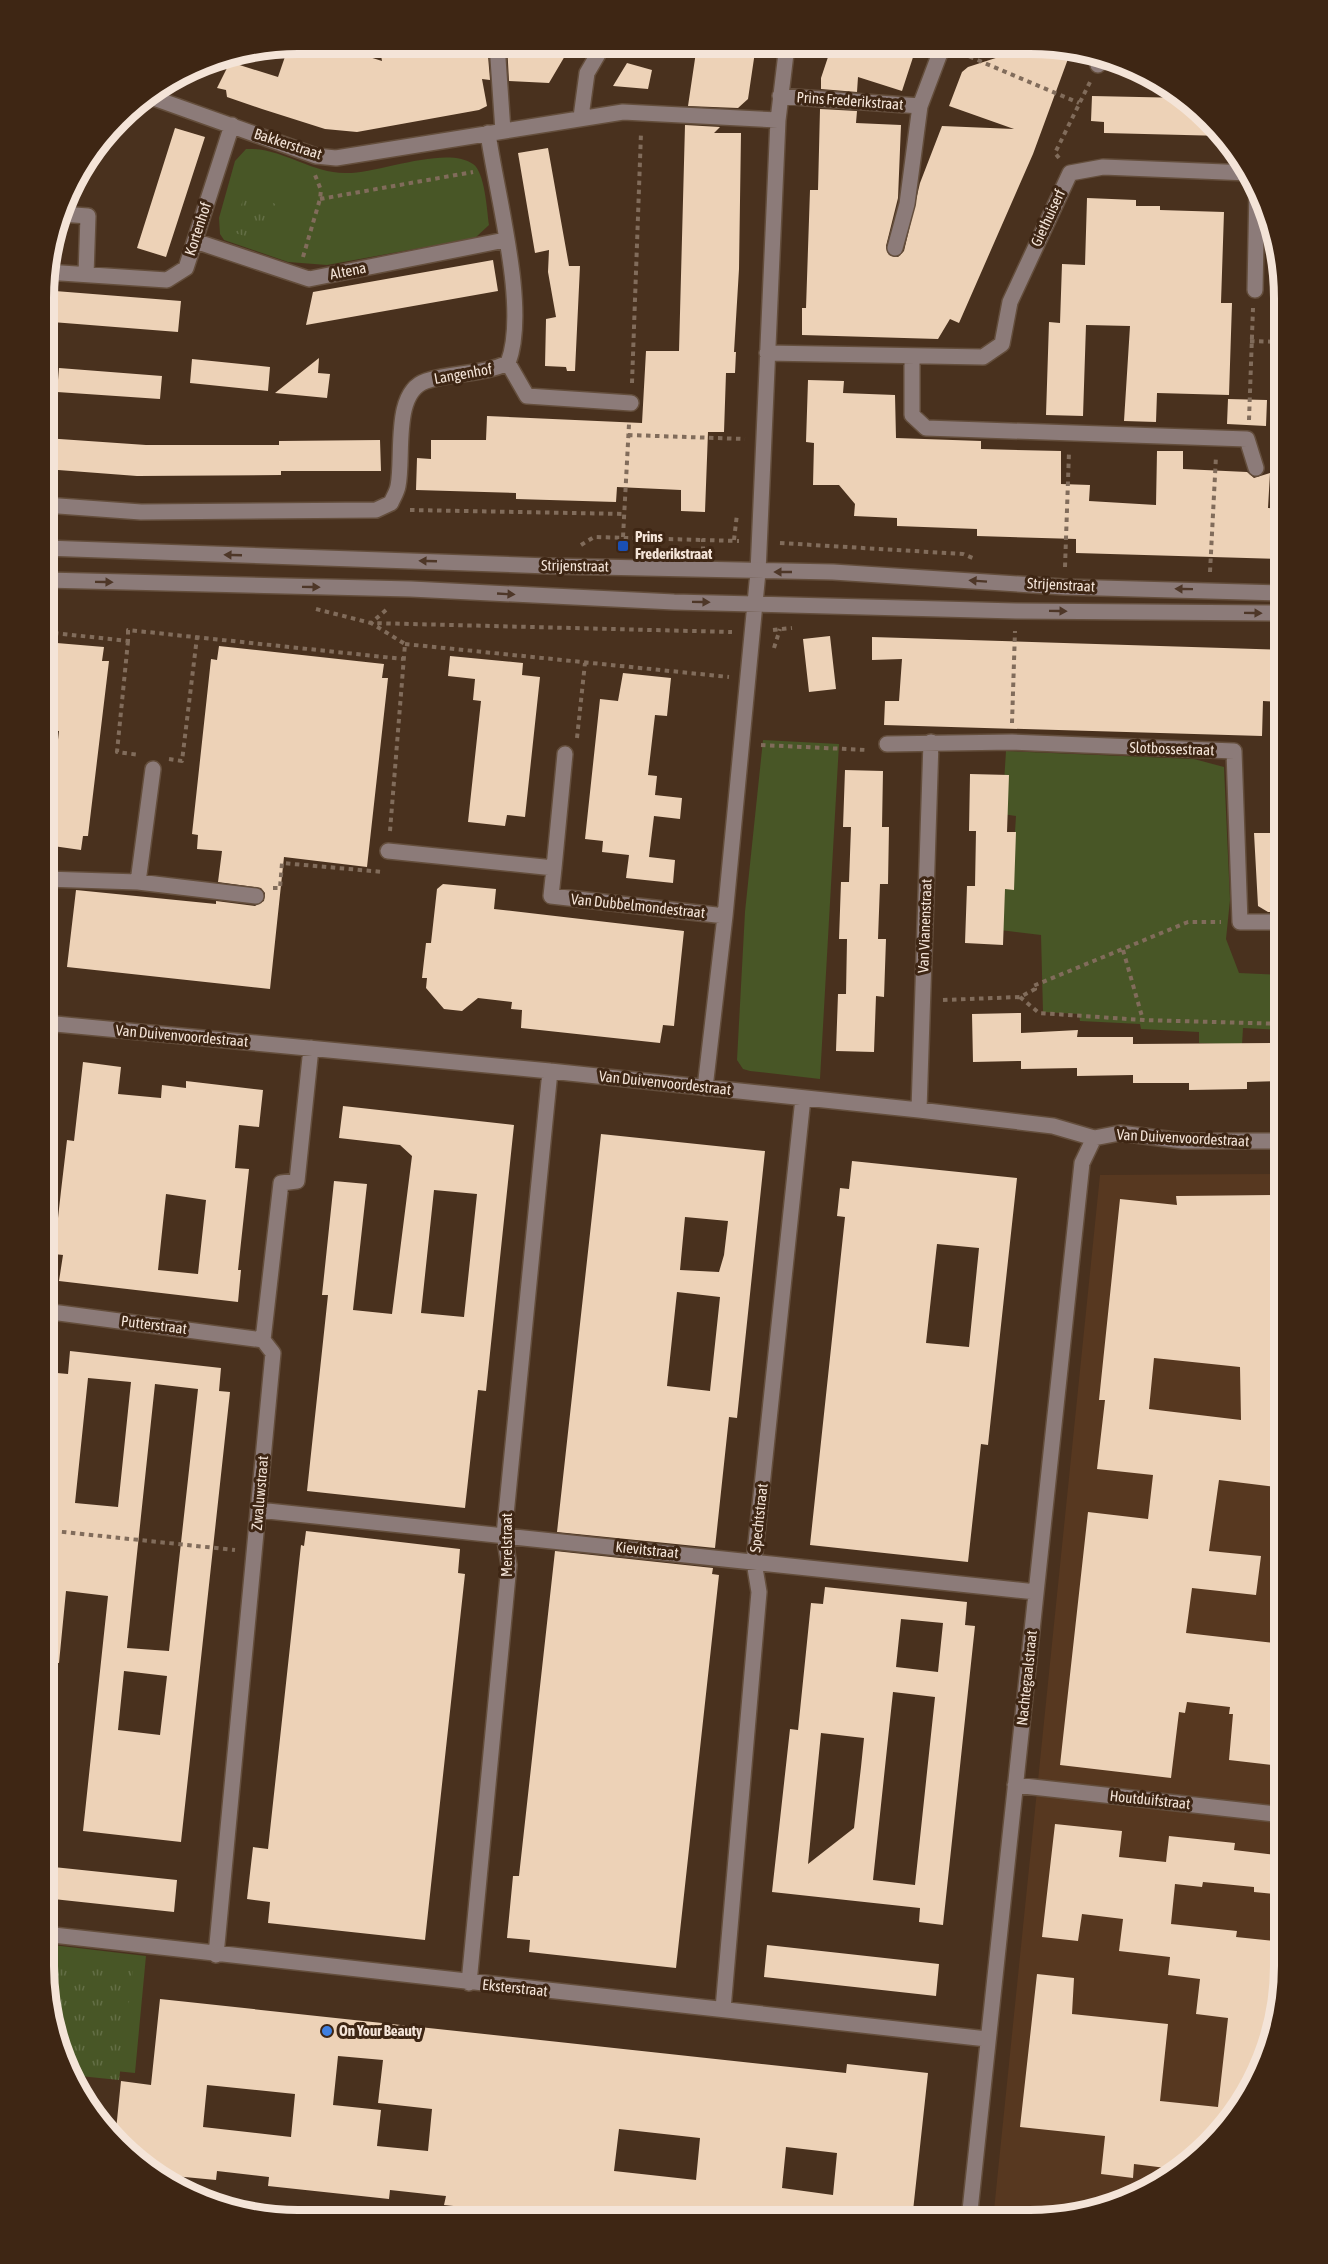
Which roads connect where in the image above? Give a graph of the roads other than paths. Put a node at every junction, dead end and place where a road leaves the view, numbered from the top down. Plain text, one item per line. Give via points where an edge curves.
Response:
1 (497, 54) edge
2 (598, 54) edge
3 (786, 54) edge
4 (946, 54) edge
5 (780, 96) junction
6 (156, 99) edge
7 (920, 106) junction
8 (580, 117) junction
9 (778, 120) junction
10 (232, 125) junction
11 (495, 132) junction
12 (1239, 173) edge
13 (1257, 209) edge
14 (69, 215) edge
15 (505, 240) junction
16 (195, 241) junction
17 (895, 248) dead end
18 (56, 273) edge
19 (86, 275) junction
20 (1255, 290) road end
21 (767, 353) junction
22 (912, 357) junction
23 (508, 363) junction
24 (631, 403) road end
25 (1256, 468) dead end
26 (54, 506) edge
27 (54, 548) edge
28 (758, 572) junction
29 (54, 580) edge
30 (1274, 593) edge
31 (755, 603) junction
32 (1274, 614) edge
33 (932, 742) junction
34 (887, 744) road end
35 (565, 754) road end
36 (153, 763) road end
37 (388, 851) road end
38 (554, 868) junction
39 (54, 879) edge
40 (138, 882) junction
41 (256, 896) road end
42 (725, 916) junction
43 (1274, 922) edge
44 (54, 1024) edge
45 (311, 1048) junction
46 (550, 1071) junction
47 (705, 1088) junction
48 (803, 1098) junction
49 (919, 1110) junction
50 (1094, 1138) junction
51 (1274, 1141) edge
52 (54, 1312) edge
53 (263, 1340) junction
54 (258, 1510) junction
55 (504, 1535) junction
56 (754, 1562) junction
57 (1036, 1592) junction
58 (1016, 1785) junction
59 (1274, 1814) edge
60 (54, 1935) edge
61 (216, 1955) junction
62 (470, 1983) junction
63 (723, 2009) junction
64 (987, 2039) junction
65 (970, 2210) edge

1 - 11 street
2 - 8 street via 586,73
3 - 5 street, Prins Frederikstraat
4 - 7 street, Prins Frederikstraat
5 - 7 street, Prins Frederikstraat
5 - 9 street, Prins Frederikstraat
6 - 10 street, Bakkerstraat
7 - 17 street, Prins Frederikstraat via 907,204
8 - 9 street, Bakkerstraat via 623,112
8 - 11 street, Bakkerstraat
9 - 21 street, Prins Frederikstraat
10 - 11 street, Bakkerstraat via 316,156 336,158
10 - 16 street, Kortenhof
11 - 15 street, Langenhof via 493,168
12 - 22 street, Giethuiserf via 1103,167 1070,173 1010,302 1002,344 983,357
13 - 20 street
14 - 19 street via 88,216
15 - 16 street, Altena via 309,279
15 - 23 street, Langenhof via 515,317 514,348
16 - 19 street, Kortenhof via 186,268 167,280
18 - 19 street, Kortenhof
21 - 22 street, Giethuiserf
21 - 28 street, Prins Frederikstraat
22 - 25 street via 912,415 926,428 1248,439
23 - 24 street via 527,396
23 - 26 street, Langenhof via 495,369 426,381 411,390 404,407 398,488 391,504 376,510 153,512
28 -> 27 street, Strijenstraat
30 -> 28 street, Strijenstraat
28 - 31 street, Prins Frederikstraat
29 -> 31 street, Strijenstraat
31 -> 32 street, Strijenstraat
31 - 42 street
33 - 34 street, Slotbossestraat
33 - 43 street, Slotbossestraat via 1234,751 1240,922
33 - 49 street, Van Vianenstraat
35 - 38 street, Van Dubbelmondestraat
36 - 40 street
37 - 38 street
38 - 42 street, Van Dubbelmondestraat via 551,896
39 - 40 street
40 - 41 street
42 - 47 street, Van Dubbelmondestraat
44 - 45 street, Van Duivenvoordestraat
45 - 46 street, Van Duivenvoordestraat
45 - 53 street, Zwaluwstraat via 297,1181 281,1183
46 - 47 street, Van Duivenvoordestraat
46 - 55 street, Merelstraat
47 - 48 street, Van Duivenvoordestraat
48 - 49 street, Van Duivenvoordestraat
48 - 56 street, Spechtstraat
49 - 50 street, Van Duivenvoordestraat via 1053,1126
50 - 51 street, Van Duivenvoordestraat via 1120,1133 1183,1141
50 - 57 street, Nachtegaalstraat via 1082,1162
52 - 53 street, Putterstraat
53 - 54 street, Zwaluwstraat via 273,1353
54 - 55 street, Kievitstraat
54 - 61 street, Zwaluwstraat
55 - 56 street, Kievitstraat
55 - 62 street, Merelstraat via 509,1565
56 - 57 street, Kievitstraat
56 - 63 street, Spechtstraat via 759,1592
57 - 58 street, Nachtegaalstraat
58 - 59 street, Houtduifstraat
58 - 64 street, Nachtegaalstraat
60 - 61 street, Eksterstraat
61 - 62 street, Eksterstraat
62 - 63 street, Eksterstraat
63 - 64 street, Eksterstraat
64 - 65 street, Nachtegaalstraat

